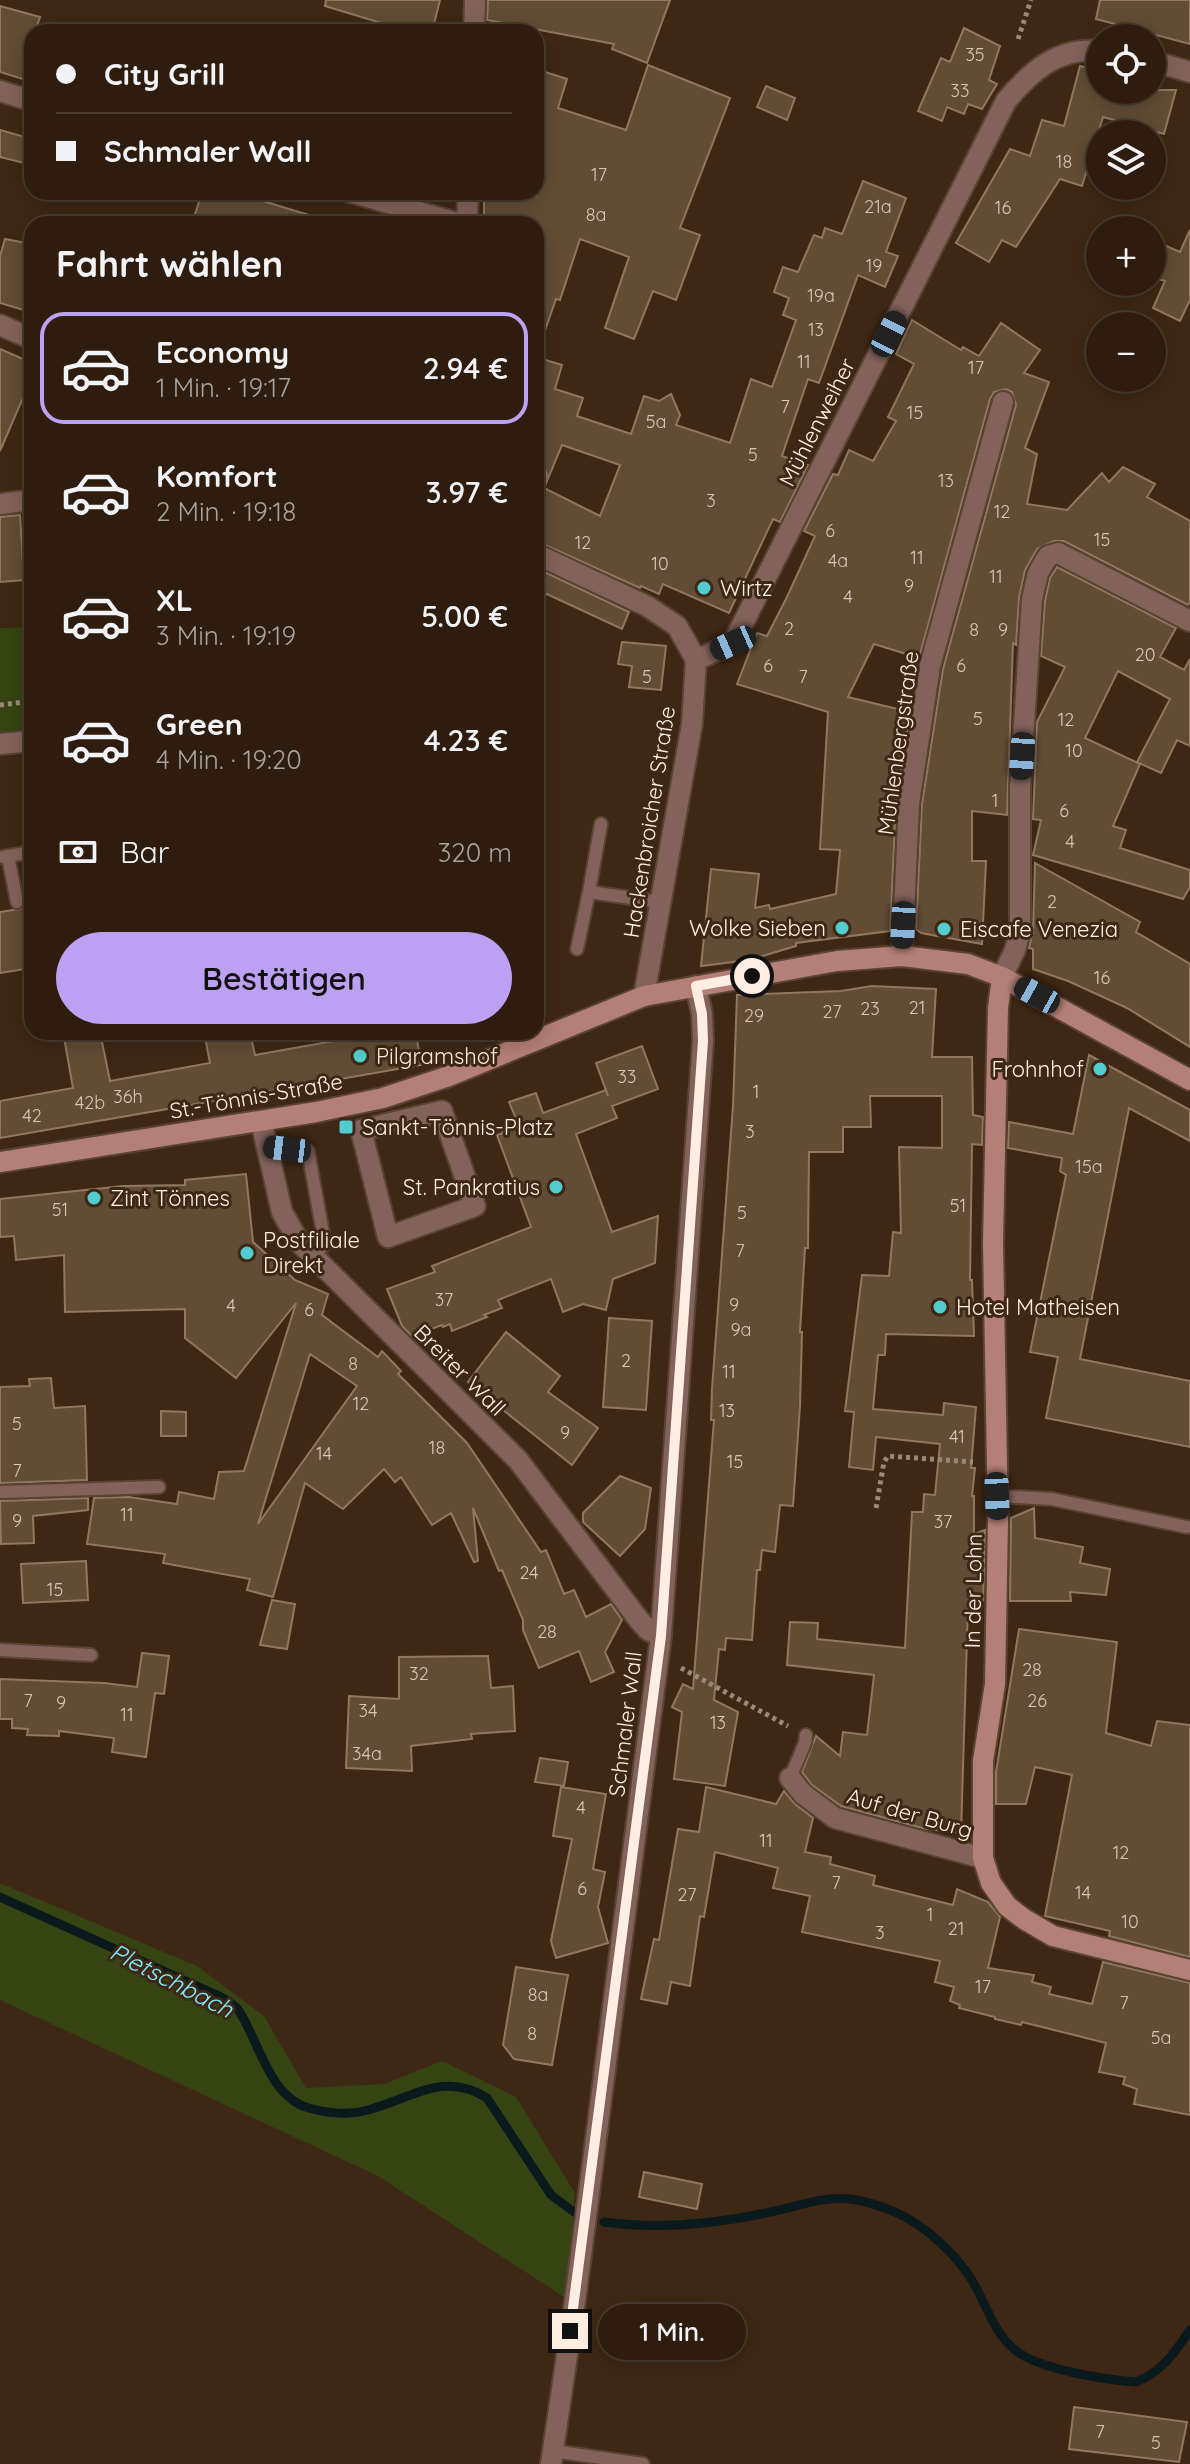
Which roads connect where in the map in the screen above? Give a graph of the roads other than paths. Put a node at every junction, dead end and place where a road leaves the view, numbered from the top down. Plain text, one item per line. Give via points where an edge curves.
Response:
1 (475, 0) edge
2 (474, 24) edge
3 (1086, 49) edge
4 (1166, 65) edge
5 (1190, 72) edge
6 (0, 91) edge
7 (24, 98) edge
8 (378, 200) edge
9 (433, 216) edge
10 (0, 325) edge
11 (24, 336) edge
12 (1003, 402) dead end
13 (24, 501) edge
14 (0, 504) edge
15 (544, 558) edge
16 (1190, 621) edge
17 (696, 660) junction
18 (24, 742) edge
19 (0, 744) edge
20 (601, 824) dead end
21 (24, 853) edge
22 (4, 857) edge
23 (589, 892) junction
24 (17, 902) dead end
25 (660, 902) junction
26 (577, 949) dead end
27 (902, 956) junction
28 (1002, 977) junction
29 (696, 986) junction
30 (644, 996) junction
31 (544, 1036) edge
32 (535, 1040) edge
33 (1190, 1080) edge
34 (421, 1086) junction
35 (430, 1113) junction
36 (261, 1121) junction
37 (267, 1146) junction
38 (0, 1162) edge
39 (312, 1256) junction
40 (159, 1487) dead end
41 (0, 1492) edge
42 (997, 1496) junction
43 (1187, 1527) dead end
44 (661, 1636) junction
45 (0, 1650) edge
46 (91, 1655) dead end
47 (806, 1735) road end
48 (790, 1778) joint
49 (983, 1858) junction
50 (1190, 1970) edge
51 (552, 2457) edge
52 (643, 2464) edge

1 - 2 street
3 - 17 street, Mühlenweiher via 1039,66 1006,101 733,643
4 - 5 street
6 - 7 street
8 - 9 street
10 - 11 street
12 - 27 street, Mühlenbergstraße via 930,666 909,803
13 - 14 street
15 - 17 street via 647,606 677,626
16 - 28 street via 1058,553 1048,556 1038,573 1020,787 1020,931
17 - 25 street, Hackenbroicher Straße via 692,724
18 - 19 street
20 - 23 lane
21 - 22 lane
22 - 24 lane
23 - 25 lane
23 - 26 lane
25 - 30 street, Hackenbroicher Straße
27 - 28 main road, St.-Tönnis-Straße via 968,964
27 - 29 main road, St.-Tönnis-Straße via 837,961
28 - 33 main road, St.-Tönnis-Straße
28 - 42 main road, In der Lohn via 993,1243
29 - 30 main road, St.-Tönnis-Straße
29 - 44 street, Schmaler Wall via 703,1041
30 - 31 main road, St.-Tönnis-Straße
32 - 34 main road, St.-Tönnis-Straße
34 - 35 lane
34 - 36 main road, St.-Tönnis-Straße
35 - 35 street via 442,1111 475,1206 388,1237 361,1130
36 - 37 street, Breiter Wall
36 - 38 main road, St.-Tönnis-Straße
37 - 39 street, Breiter Wall via 282,1212
37 - 39 lane via 308,1151 325,1244
39 - 44 street, Breiter Wall via 518,1460 639,1620
40 - 41 lane
42 - 43 lane via 1052,1499
42 - 49 main road, In der Lohn via 995,1684 983,1761
44 - 51 street, Schmaler Wall
45 - 46 lane
47 - 48 lane
48 - 49 street, Auf der Burg via 835,1818
49 - 50 main road, In der Lohn via 991,1883 1007,1906 1053,1936
51 - 52 lane

